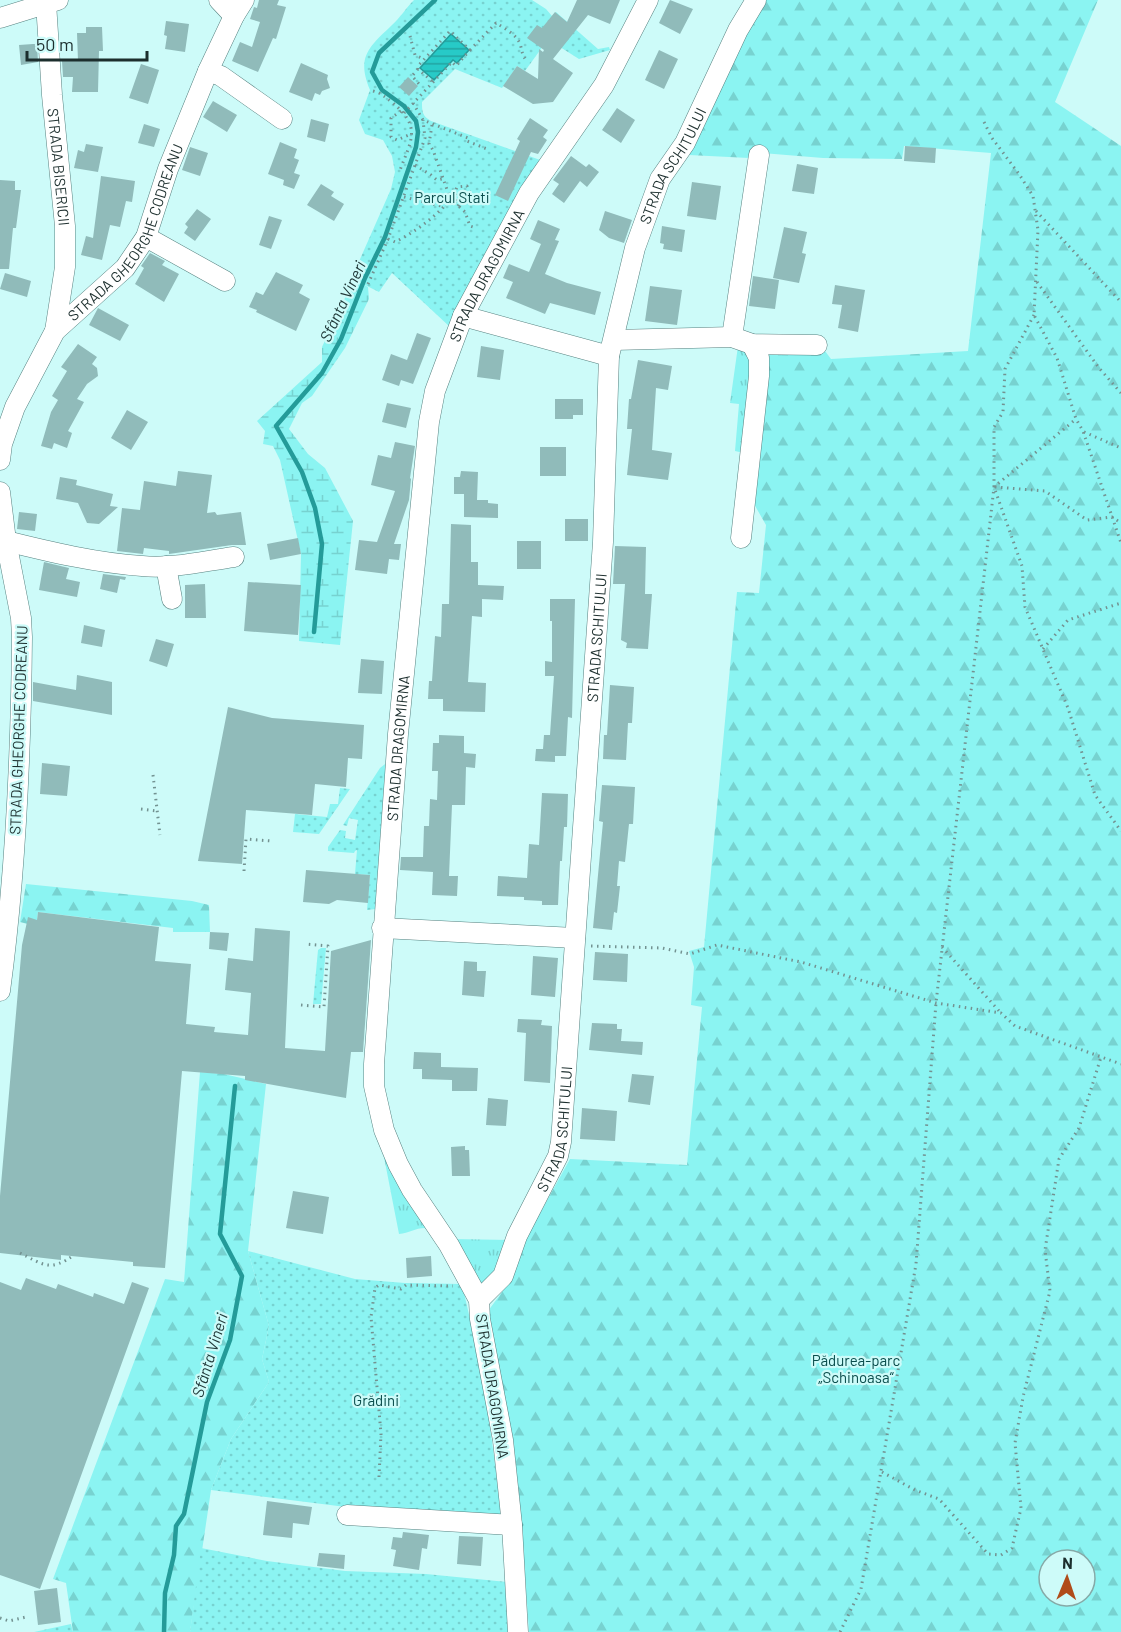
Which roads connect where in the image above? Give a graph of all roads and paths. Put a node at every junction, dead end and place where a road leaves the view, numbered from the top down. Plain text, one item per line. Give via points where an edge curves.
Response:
1 (219, 0) edge
2 (648, 0) edge
3 (756, 0) edge
4 (51, 1) edge
5 (239, 8) edge
6 (0, 18) edge
7 (410, 36) dead end
8 (471, 50) junction
9 (414, 55) junction
10 (424, 59) junction
11 (412, 62) dead end
12 (528, 63) dead end
13 (418, 69) junction
14 (208, 71) junction
15 (433, 82) junction
16 (420, 85) dead end
17 (373, 91) dead end
18 (413, 103) junction
19 (403, 112) junction
20 (282, 119) dead end
21 (423, 120) junction
22 (984, 122) dead end
23 (432, 125) junction
24 (411, 134) junction
25 (487, 148) dead end
26 (759, 155) dead end
27 (415, 165) junction
28 (400, 170) dead end
29 (442, 178) junction
30 (470, 193) dead end
31 (404, 197) junction
32 (451, 200) junction
33 (458, 206) junction
34 (445, 207) junction
35 (1035, 210) junction
36 (473, 227) dead end
37 (146, 237) junction
38 (388, 239) junction
39 (1036, 280) junction
40 (225, 281) dead end
41 (368, 284) dead end
42 (1121, 302) edge
43 (1034, 315) junction
44 (463, 316) junction
45 (55, 331) junction
46 (732, 337) junction
47 (752, 344) junction
48 (817, 345) dead end
49 (611, 348) junction
50 (1121, 393) edge
51 (1076, 419) junction
52 (1083, 431) junction
53 (1121, 448) edge
54 (0, 460) edge
55 (994, 487) junction
56 (0, 492) edge
57 (1112, 517) junction
58 (1121, 523) edge
59 (741, 538) dead end
60 (6, 541) junction
61 (1121, 543) edge
62 (234, 557) dead end
63 (166, 566) junction
64 (172, 598) dead end
65 (1121, 603) edge
66 (1043, 648) junction
67 (153, 775) dead end
68 (141, 809) dead end
69 (157, 811) junction
70 (1121, 831) edge
71 (160, 835) dead end
72 (271, 841) dead end
73 (244, 871) dead end
74 (382, 928) junction
75 (575, 941) junction
76 (305, 944) dead end
77 (942, 947) junction
78 (0, 991) edge
79 (936, 1003) junction
80 (301, 1005) dead end
81 (1001, 1013) junction
82 (1101, 1057) junction
83 (1121, 1064) edge
84 (20, 1253) dead end
85 (74, 1255) dead end
86 (475, 1293) junction
87 (881, 1472) junction
88 (379, 1477) dead end
89 (347, 1515) dead end
90 (512, 1525) junction
91 (26, 1617) dead end
92 (0, 1618) edge
93 (518, 1632) edge
94 (840, 1632) edge

1 - 5 street
2 - 44 street, STRADA DRAGOMIRNA via 604,85 529,193
3 - 49 street, STRADA SCHITULUI via 684,143 660,179 623,289
4 - 6 street, STRADA BISERICII
4 - 45 street, STRADA BISERICII via 52,94 66,242
5 - 14 street, STRADA GHEORGHE CODREANU
7 - 9 path
8 - 10 path via 450,31
8 - 12 path via 496,23 516,38
8 - 15 path via 456,66 452,62
9 - 10 path
9 - 11 path
10 - 13 path
13 - 15 path
13 - 16 path via 412,76
14 - 20 street
14 - 37 street, STRADA GHEORGHE CODREANU via 168,169
15 - 18 path
17 - 19 path via 380,92
18 - 19 path
18 - 21 path
19 - 24 path via 409,119
19 - 24 path via 391,118 391,137 397,140
21 - 23 path
21 - 27 path via 425,138
22 - 35 path via 1033,196
23 - 25 path
23 - 29 path via 429,144
24 - 28 path
26 - 46 street
27 - 29 path via 437,180
27 - 31 path
29 - 32 path
30 - 33 path via 467,186 458,187
31 - 34 path
31 - 38 path
32 - 33 path
32 - 34 path
33 - 36 path
34 - 38 path via 412,233 395,242
35 - 39 path
35 - 42 path
37 - 40 street
37 - 45 street, STRADA GHEORGHE CODREANU via 125,268
38 - 41 path
39 - 43 path
39 - 50 path
43 - 51 path via 1057,357
43 - 55 path via 1005,369 1003,412 994,427
44 - 49 street
44 - 74 street, STRADA DRAGOMIRNA via 435,391 429,422
45 - 54 street, STRADA GHEORGHE CODREANU via 15,407
46 - 47 street
46 - 49 street
47 - 48 street
47 - 59 street via 759,358 759,376
49 - 75 street, STRADA SCHITULUI via 603,542
51 - 52 path
51 - 55 path
52 - 53 path
52 - 57 path
55 - 57 path via 1045,491 1087,520
55 - 66 path via 1022,566 1025,607
55 - 77 path
56 - 60 street, STRADA GHEORGHE CODREANU
57 - 58 path
57 - 61 path
60 - 63 street via 131,565
60 - 78 street, STRADA GHEORGHE CODREANU via 21,618 22,656 18,791 9,925
62 - 63 street
63 - 64 street
65 - 66 path via 1068,620
66 - 70 path via 1068,708 1095,795
67 - 69 path
68 - 69 path
69 - 71 path
72 - 73 path via 246,839
74 - 75 street
74 - 86 street, STRADA DRAGOMIRNA via 374,1086 384,1130 412,1191 449,1245
75 - 79 path via 690,954 717,945 801,962
75 - 86 street, STRADA SCHITULUI via 558,1156 517,1236 503,1276
76 - 80 path via 328,946 324,1007
77 - 79 path
77 - 81 path
79 - 81 path
79 - 87 path via 916,1264
81 - 82 path via 1016,1026
82 - 83 path
82 - 87 path via 1079,1128 1059,1159 1045,1250 1050,1291 1015,1443 1021,1508 1012,1548 1001,1555 988,1554 939,1499
84 - 85 path via 48,1266 60,1265
86 - 88 path via 406,1285 401,1289 379,1285 375,1288 371,1317 381,1434
86 - 90 street, STRADA DRAGOMIRNA via 503,1440
87 - 94 path via 861,1589
89 - 90 street
90 - 93 street, STRADA DRAGOMIRNA
91 - 92 path via 9,1621

